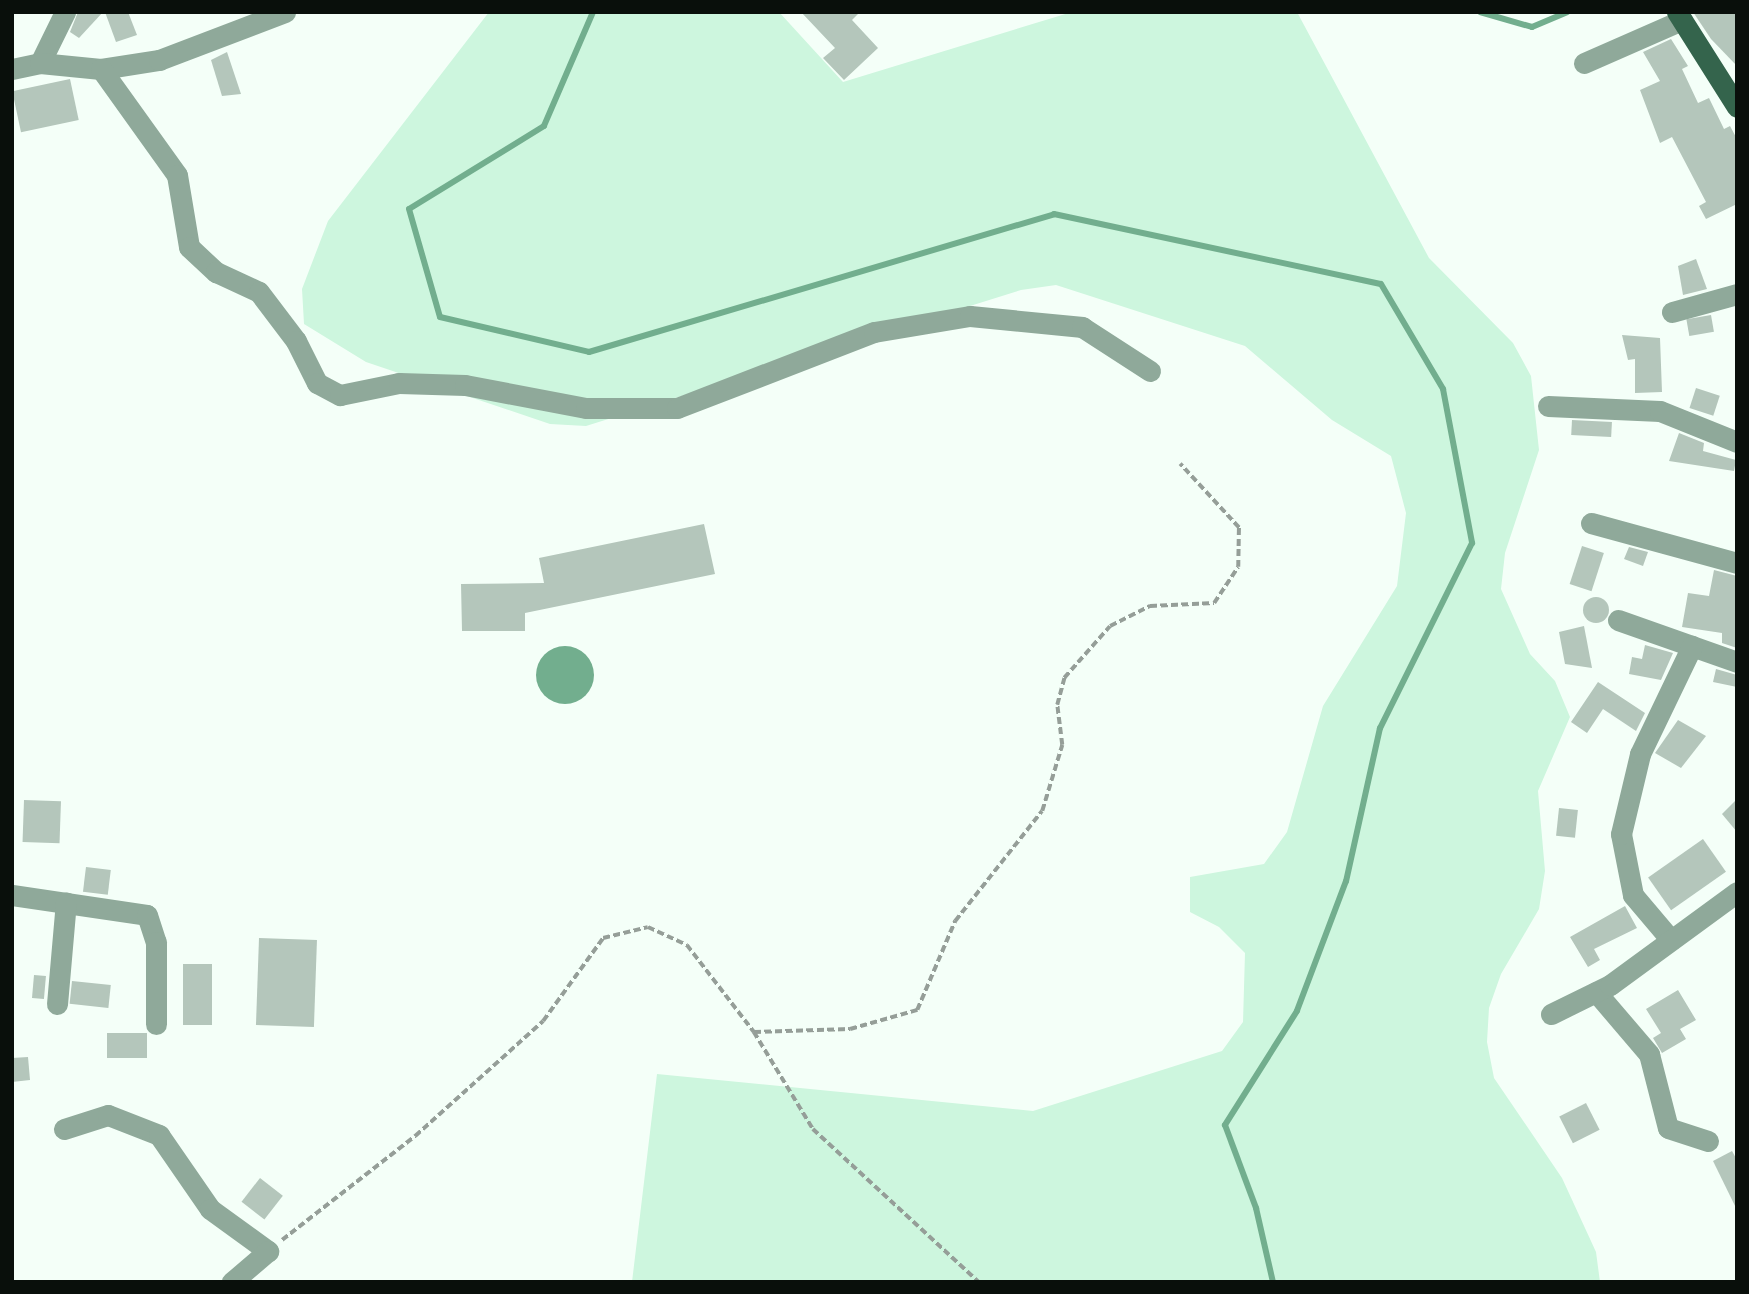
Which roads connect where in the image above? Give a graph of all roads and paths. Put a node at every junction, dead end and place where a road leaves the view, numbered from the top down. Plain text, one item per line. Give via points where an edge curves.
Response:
1 (65, 12) edge
2 (285, 12) edge
3 (1679, 16) edge
4 (40, 63) junction
5 (1584, 63) dead end
6 (12, 69) edge
7 (101, 69) junction
8 (1737, 107) edge
9 (1737, 294) edge
10 (1672, 312) dead end
11 (1150, 371) dead end
12 (1548, 406) dead end
13 (1737, 442) edge
14 (1180, 464) dead end
15 (1591, 523) dead end
16 (1737, 564) edge
17 (1618, 620) dead end
18 (1692, 646) junction
19 (1737, 662) edge
20 (1737, 892) edge
21 (12, 895) edge
22 (65, 902) junction
23 (1671, 940) junction
24 (1596, 992) junction
25 (57, 1004) dead end
26 (1551, 1014) dead end
27 (156, 1024) dead end
28 (754, 1032) junction
29 (64, 1129) dead end
30 (1708, 1141) dead end
31 (268, 1251) junction
32 (232, 1282) edge
33 (979, 1282) edge

1 - 4 street
2 - 7 street via 159,60
3 - 5 street
3 - 8 main road
4 - 6 street
4 - 7 street
7 - 11 street via 177,175 189,247 216,272 259,292 296,341 317,383 340,395 399,383 439,384 586,408 677,408 874,332 970,316 1082,327
9 - 10 street
12 - 13 street via 1660,411
14 - 28 path via 1239,528 1238,567 1214,603 1150,606 1110,626 1064,678 1058,705 1062,746 1042,811 948,932 917,1010 850,1029
15 - 16 street
17 - 18 street
18 - 19 street
18 - 23 street via 1640,754 1621,834 1633,895
20 - 23 street
21 - 22 street
22 - 25 street
22 - 27 street via 147,915 156,942
23 - 24 street
24 - 26 street
24 - 30 street via 1649,1054 1668,1128
28 - 31 path via 687,945 648,928 603,938 543,1021 415,1136
28 - 33 path via 813,1129
29 - 31 street via 108,1115 159,1135 210,1209
31 - 32 street

